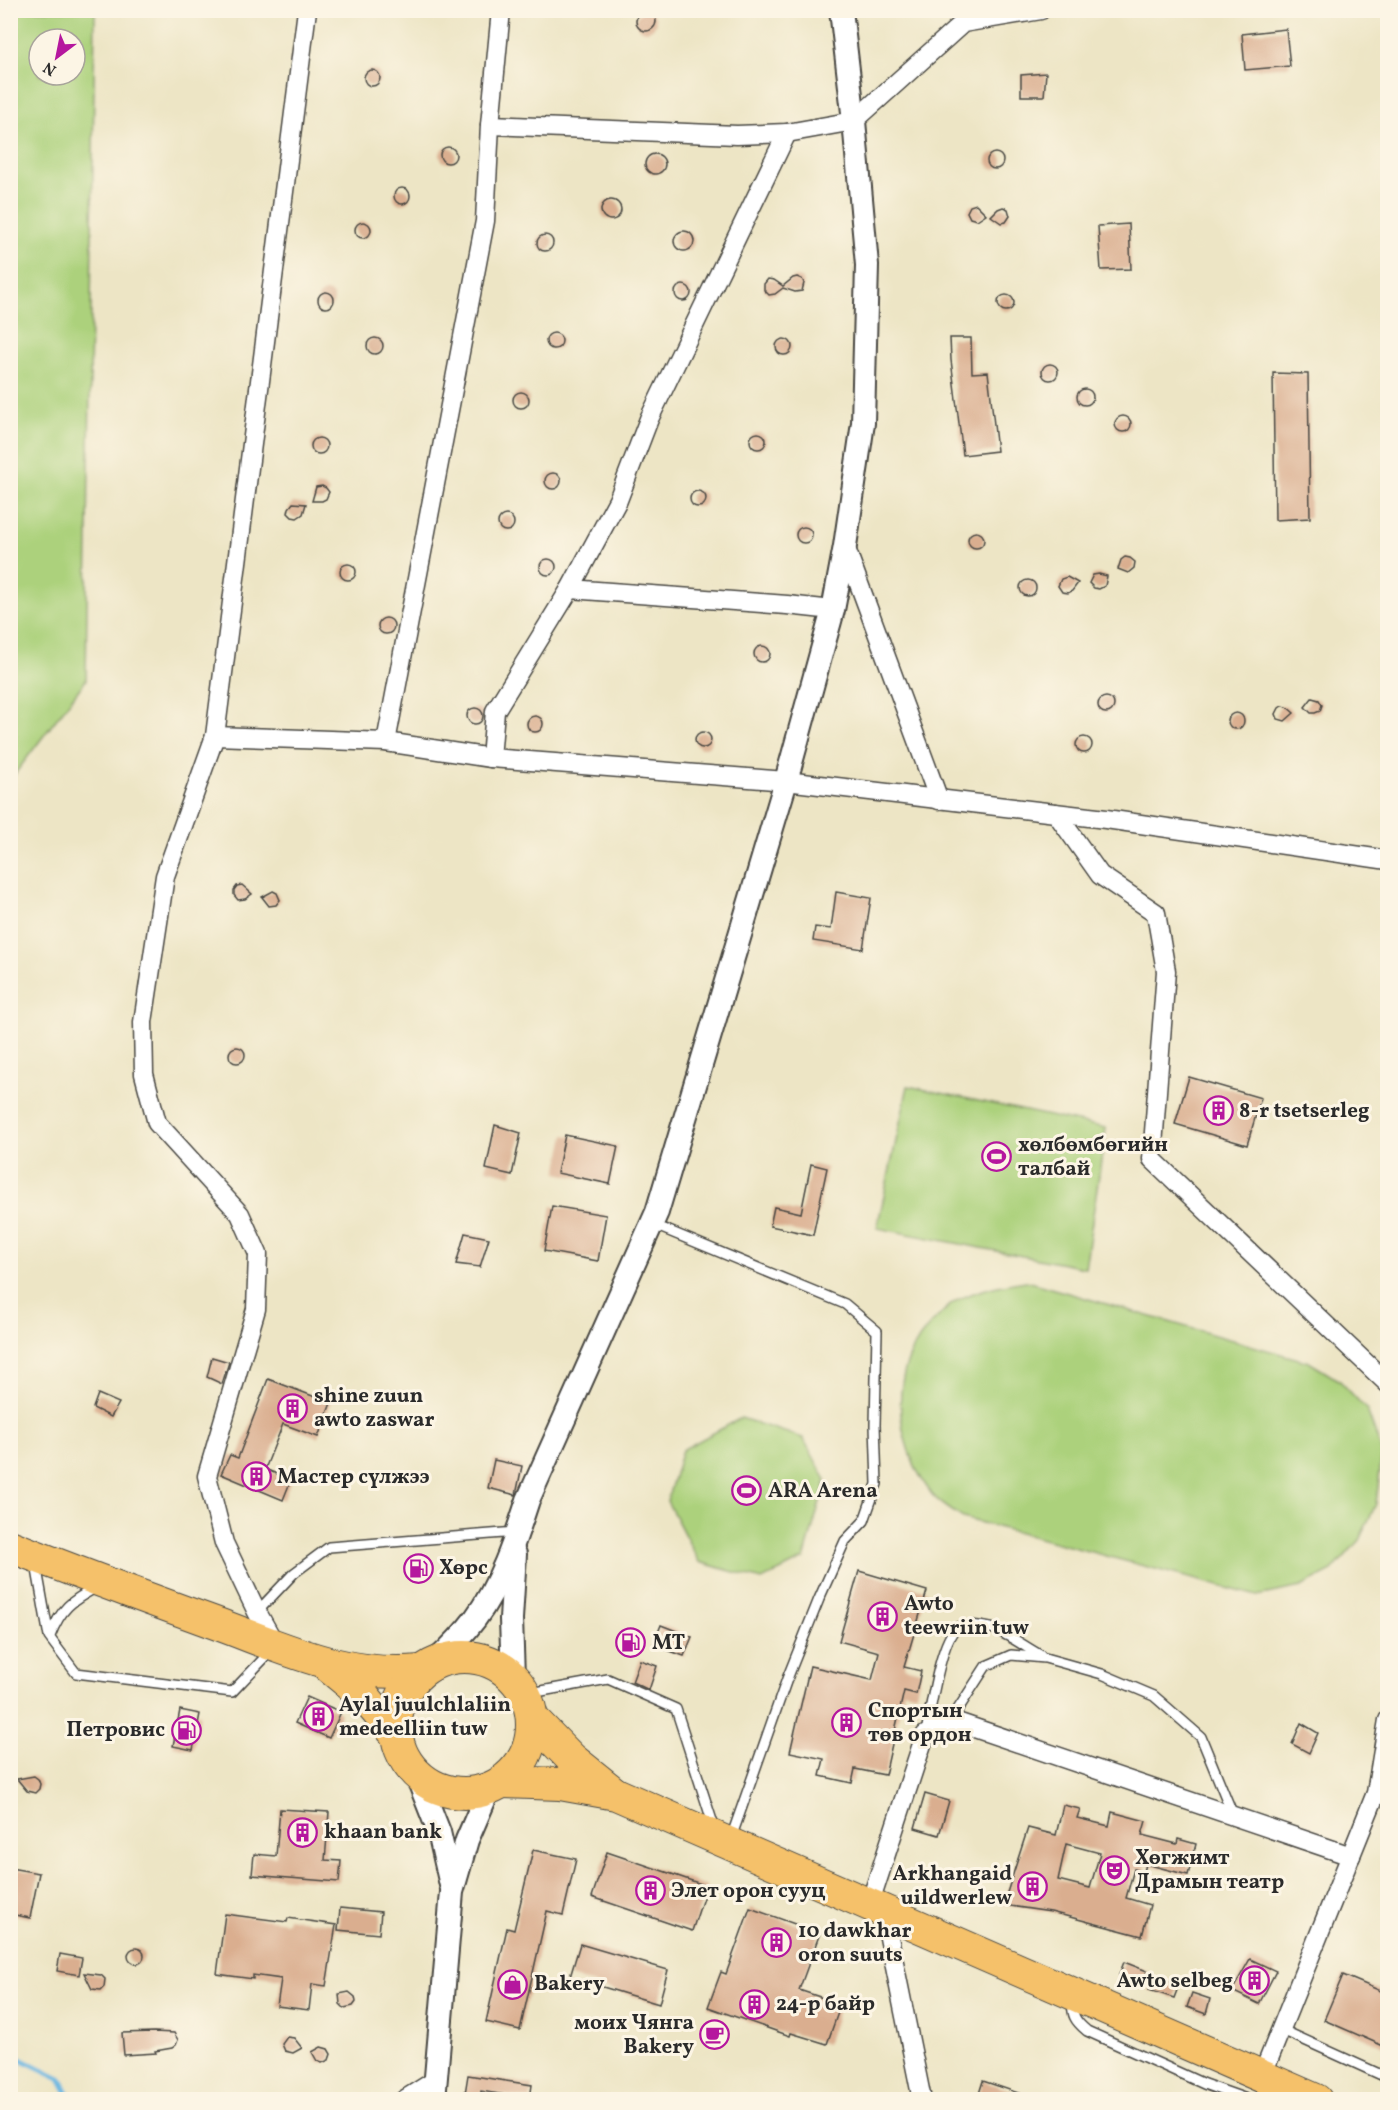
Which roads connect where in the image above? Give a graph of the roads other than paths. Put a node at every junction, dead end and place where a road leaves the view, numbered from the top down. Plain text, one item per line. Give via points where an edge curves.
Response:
1 (307, 10) edge
2 (501, 10) edge
3 (841, 10) edge
4 (1041, 10) edge
5 (854, 122) junction
6 (490, 125) junction
7 (787, 133) junction
8 (845, 546) junction
9 (570, 589) junction
10 (833, 610) junction
11 (214, 736) junction
12 (386, 742) junction
13 (491, 758) junction
14 (786, 781) junction
15 (939, 800) junction
16 (1056, 813) junction
17 (1388, 860) edge
18 (652, 1224) junction
19 (1388, 1383) edge
20 (518, 1532) junction
21 (23, 1550) edge
22 (104, 1583) junction
23 (257, 1612) junction
24 (49, 1637) junction
25 (276, 1646) junction
26 (1045, 1658) junction
27 (324, 1663) junction
28 (427, 1667) junction
29 (524, 1696) junction
30 (1388, 1719) edge
31 (951, 1720) junction
32 (395, 1733) junction
33 (925, 1735) junction
34 (417, 1776) junction
35 (496, 1786) junction
36 (616, 1794) junction
37 (1380, 1807) edge
38 (1234, 1816) junction
39 (723, 1840) junction
40 (1351, 1856) junction
41 (452, 1892) junction
42 (876, 1909) junction
43 (1280, 2030) junction
44 (1388, 2078) edge
45 (1255, 2088) edge
46 (435, 2090) edge
47 (404, 2100) edge
48 (922, 2100) edge
49 (1317, 2100) edge

1 - 11 street
2 - 6 street
3 - 5 street
4 - 5 street via 963,23
5 - 7 street
5 - 8 street via 867,266 863,423
6 - 7 street via 737,135
6 - 12 street via 485,221
7 - 9 street via 649,419 618,500
8 - 10 street
8 - 15 street
9 - 10 street
9 - 13 street via 495,711
10 - 14 street
11 - 12 street
11 - 23 street via 165,876 143,1022 144,1074 158,1123 240,1214 258,1254 256,1309 207,1476 224,1543
12 - 13 street
13 - 14 street
14 - 15 street
14 - 18 street
15 - 16 street
16 - 17 street
16 - 19 street via 1100,875 1156,913 1167,971 1152,1159
18 - 20 street via 528,1500
18 - 39 lane via 845,1304 877,1331 877,1484 864,1521 845,1540 819,1599
20 - 23 lane via 329,1547 294,1573
20 - 28 street via 476,1617 457,1642
20 - 29 street via 512,1590
21 - 22 highway
21 - 24 lane
22 - 24 lane via 73,1600
22 - 25 highway
23 - 25 street
24 - 25 lane via 76,1673 232,1692
25 - 27 highway
26 - 31 lane via 1011,1655 986,1666
26 - 33 lane via 992,1628 959,1627 950,1635 941,1660
26 - 38 lane via 1102,1674 1154,1696 1201,1737
27 - 28 highway via 372,1673
27 - 32 highway via 363,1695
28 - 29 highway via 455,1657 476,1657 496,1664
28 - 32 highway via 405,1689 396,1710
29 - 35 highway via 531,1743 521,1765
29 - 36 highway via 572,1759
29 - 39 lane via 608,1679 676,1709
30 - 37 street via 1376,1793
31 - 33 street
31 - 38 street
32 - 34 highway via 402,1756
33 - 42 street
34 - 35 highway via 451,1793 470,1794
34 - 41 street via 440,1832
35 - 36 highway via 560,1784
35 - 41 street via 467,1840
36 - 39 highway
37 - 40 street
38 - 40 street
39 - 42 highway
40 - 43 street
41 - 46 street
42 - 45 highway via 1074,1995
42 - 48 street
43 - 44 lane
43 - 45 street
45 - 49 highway
46 - 47 street

